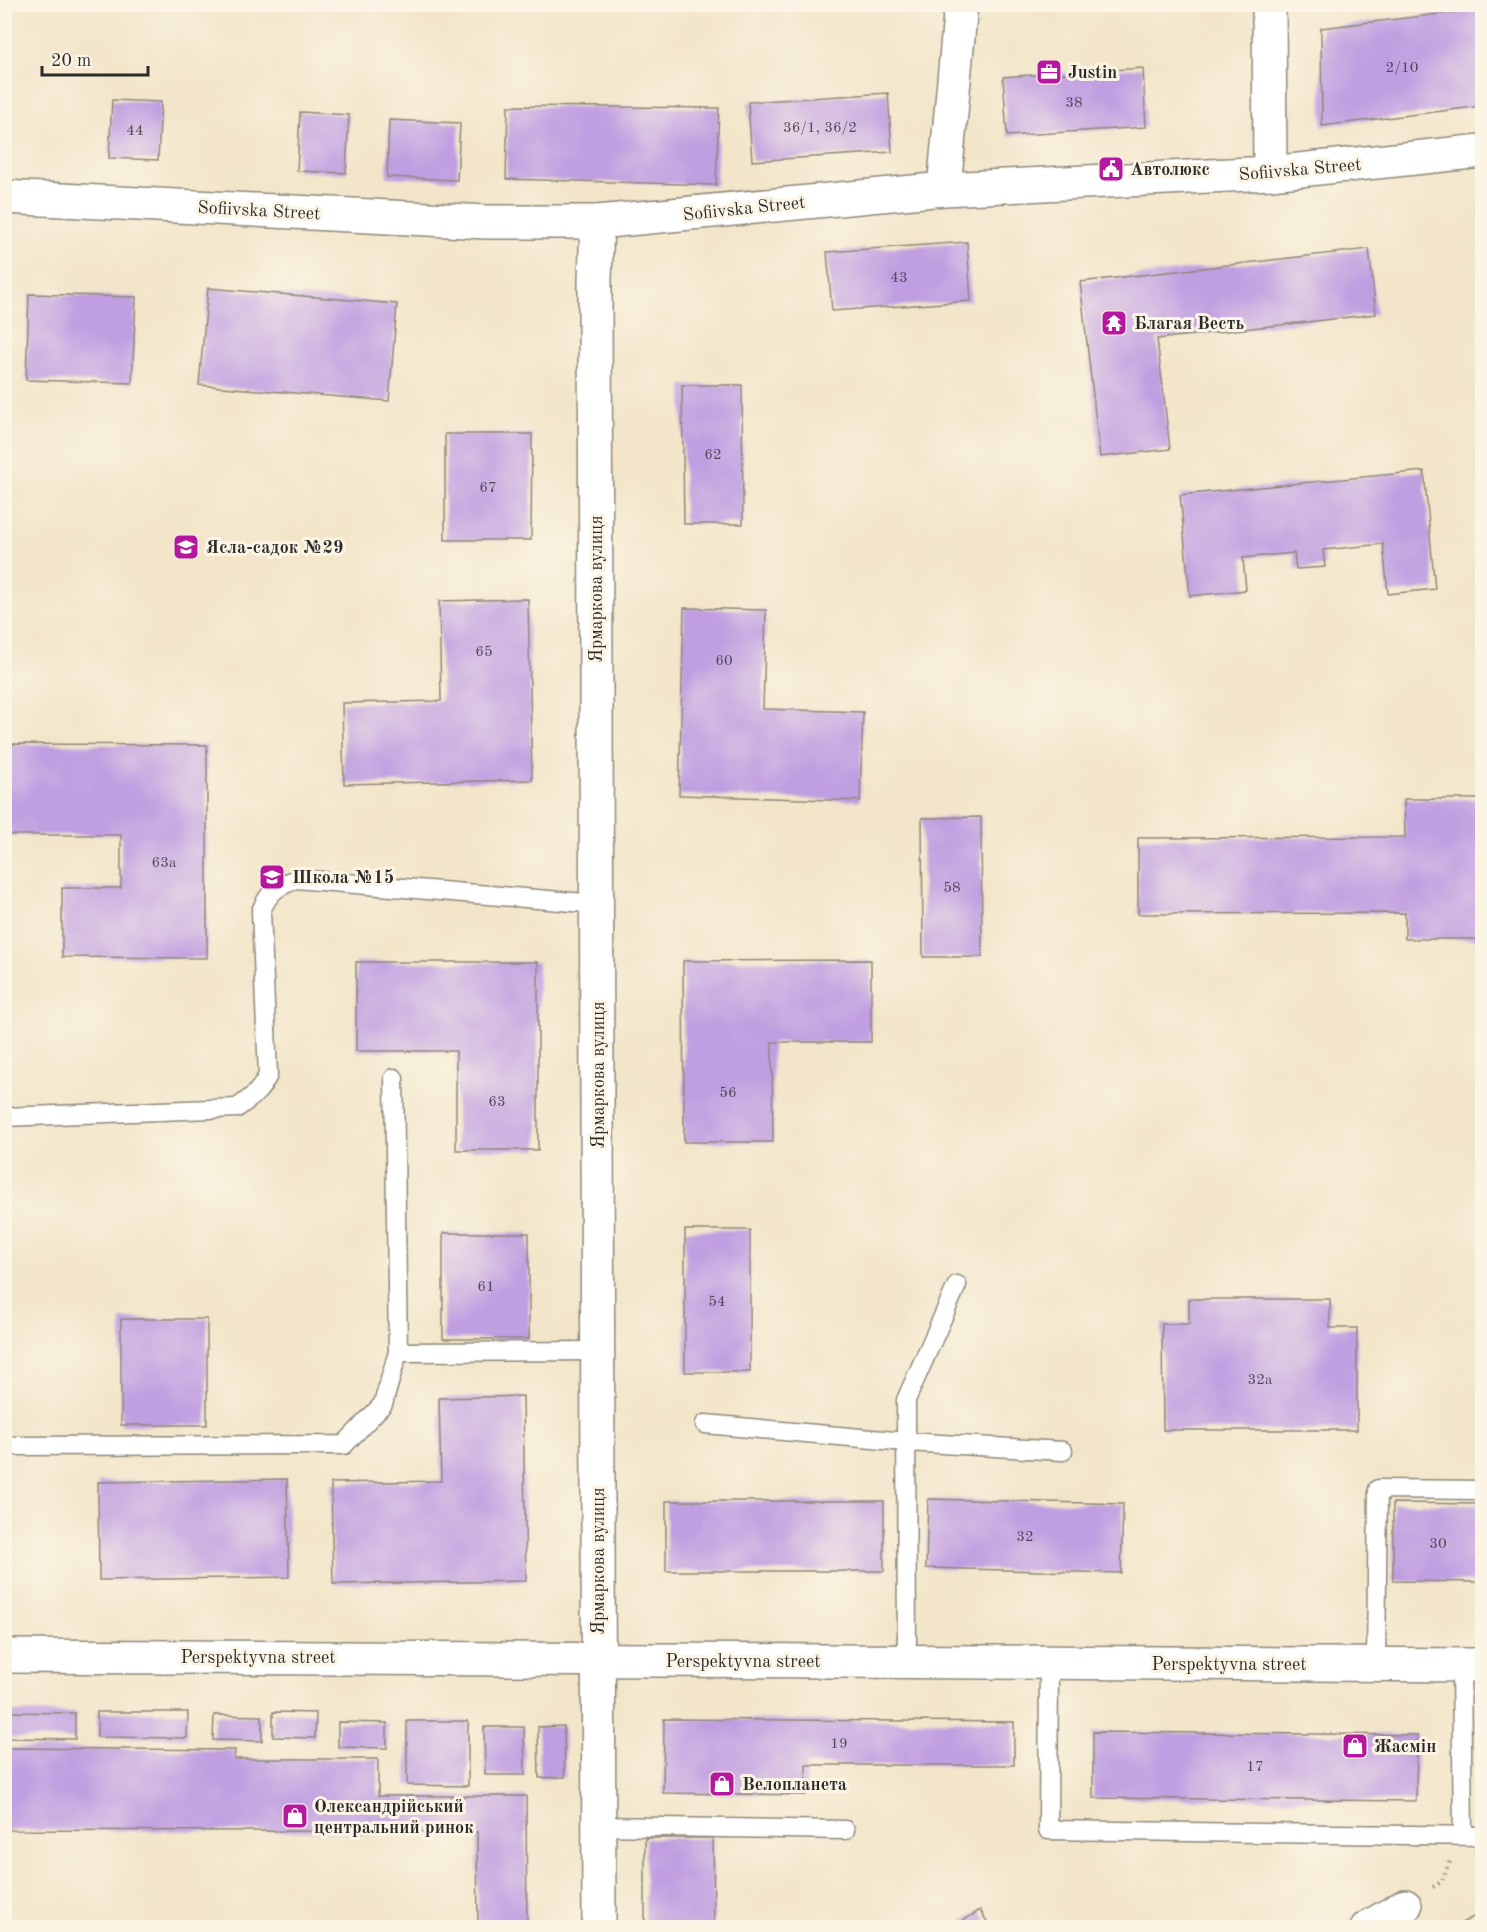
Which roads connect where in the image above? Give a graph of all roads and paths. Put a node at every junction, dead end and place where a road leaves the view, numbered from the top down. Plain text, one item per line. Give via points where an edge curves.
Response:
1 (961, 4) edge
2 (1269, 4) edge
3 (1482, 151) edge
4 (1270, 173) junction
5 (944, 189) junction
6 (4, 197) edge
7 (597, 222) junction
8 (597, 904) junction
9 (394, 1078) dead end
10 (4, 1117) edge
11 (957, 1285) dead end
12 (598, 1351) junction
13 (398, 1352) junction
14 (705, 1424) dead end
15 (906, 1442) junction
16 (4, 1446) edge
17 (1063, 1451) dead end
18 (1482, 1490) edge
19 (4, 1656) edge
20 (598, 1660) junction
21 (907, 1662) junction
22 (1048, 1663) junction
23 (1377, 1664) junction
24 (1472, 1665) edge
25 (599, 1826) junction
26 (844, 1830) dead end
27 (1463, 1835) junction
28 (1482, 1836) edge
29 (1406, 1906) joint
30 (599, 1928) edge
31 (1367, 1928) edge

1 - 5 street
2 - 4 street
3 - 4 street, Sofiivska Street
4 - 5 street, Sofiivska Street
5 - 7 street, Sofiivska Street
6 - 7 street, Sofiivska Street via 486,222
7 - 8 street, Ярмаркова вулиця
8 - 10 lane via 296,879 267,897 261,911 268,1075 250,1099 237,1108
8 - 12 street, Ярмаркова вулиця
9 - 13 lane
11 - 15 lane via 906,1400
12 - 13 lane
12 - 20 street, Ярмаркова вулиця
13 - 16 lane via 383,1404 344,1445
14 - 15 lane
15 - 17 lane
15 - 21 lane
18 - 23 lane via 1378,1489
19 - 20 street, Perspektyvna street
20 - 21 street, Perspektyvna street
20 - 25 street, Ярмаркова вулиця
21 - 22 street, Perspektyvna street
22 - 23 street, Perspektyvna street
22 - 27 lane via 1048,1830
23 - 24 street, Perspektyvna street
24 - 27 lane
25 - 26 lane
25 - 30 street, Ярмаркова вулиця
27 - 28 lane
27 - 29 path via 1441,1882
29 - 31 street

